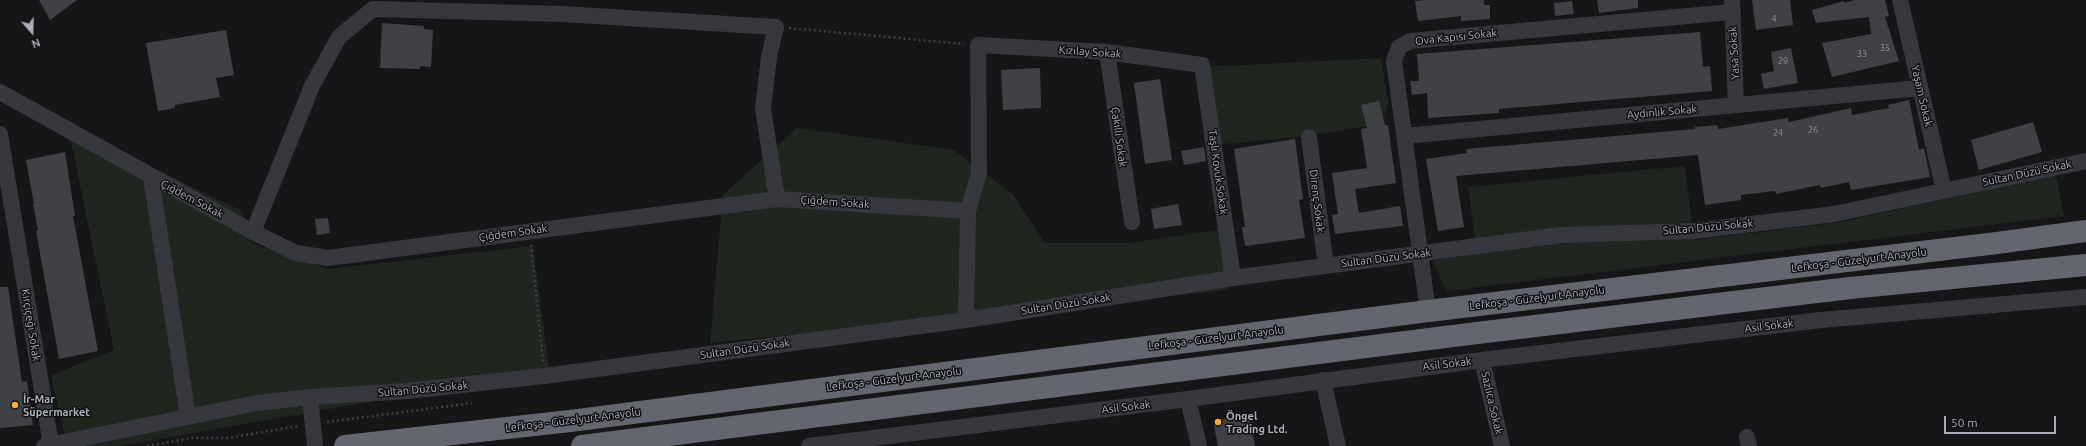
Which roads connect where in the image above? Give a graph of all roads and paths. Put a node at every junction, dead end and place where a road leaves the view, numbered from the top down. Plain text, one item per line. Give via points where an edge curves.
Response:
1 (1900, 0) edge
2 (1732, 6) edge
3 (776, 27) junction
4 (978, 45) junction
5 (1107, 52) junction
6 (1202, 65) joint
7 (1920, 88) junction
8 (0, 92) edge
9 (1736, 106) junction
10 (0, 134) edge
11 (1404, 136) junction
12 (1309, 137) dead end
13 (2086, 161) edge
14 (151, 177) junction
15 (1944, 191) junction
16 (777, 199) junction
17 (6, 206) edge
18 (968, 211) junction
19 (1132, 222) dead end
20 (530, 231) junction
21 (2086, 231) edge
22 (253, 232) junction
23 (1420, 254) junction
24 (2086, 265) edge
25 (1326, 266) junction
26 (1233, 278) junction
27 (2086, 297) edge
28 (1428, 311) junction
29 (966, 320) junction
30 (1482, 360) junction
31 (544, 376) junction
32 (1323, 380) junction
33 (310, 398) junction
34 (1188, 399) junction
35 (188, 417) junction
36 (48, 446) edge
37 (315, 446) edge
38 (345, 446) edge
39 (582, 446) edge
40 (809, 446) edge
41 (1199, 446) edge
42 (1338, 446) edge
43 (1502, 446) edge

1 - 7 street, Yaşam Sokak
2 - 9 street, Yasa Sokak
2 - 11 street, Ova Kapısı Sokak via 1410,41 1399,47 1394,61
3 - 4 path
3 - 16 street via 769,57 763,108
3 - 22 street via 562,14 373,9 339,38 312,86
4 - 5 street, Kızılay Sokak
4 - 18 street via 979,173
5 - 6 street, Kızılay Sokak
5 - 19 street, Çakıllı Sokak
6 - 26 street, Taşlı Kovuk Sokak
7 - 9 street, Aydınlık Sokak
7 - 15 street, Yaşam Sokak
8 - 14 street, Çığdem Sokak
9 - 11 street, Aydınlık Sokak
10 - 17 street, Kırçiçeğı Sokak
11 - 23 street, Ova Kapısı Sokak
12 - 25 street, Direnç Sokak
13 - 15 street, Sultan Düzü Sokak
14 - 22 street, Çığdem Sokak
14 - 35 street
15 - 23 street, Sultan Düzü Sokak via 1834,214 1694,231 1561,235
16 - 18 street, Çığdem Sokak
16 - 20 street, Çığdem Sokak
17 - 36 street, Kırçiçeğı Sokak
18 - 29 street
20 - 22 street, Çığdem Sokak via 328,258 296,253
20 - 31 path
21 - 28 highway, Lefkoşa - Güzelyurt Anayolu
23 - 25 street, Sultan Düzü Sokak
23 - 28 street, Ova Kapısı Sokak
24 - 39 highway via 1850,288
25 - 26 street, Sultan Düzü Sokak
26 - 29 street, Sultan Düzü Sokak
27 - 30 street, Asil Sokak via 1821,320
28 - 38 highway, Lefkoşa - Güzelyurt Anayolu via 570,421
29 - 31 street, Sultan Düzü Sokak
30 - 32 street, Asil Sokak
30 - 43 street, Sazlıca Sokak
31 - 33 street, Sultan Düzü Sokak via 407,391
32 - 34 street, Asil Sokak
32 - 42 street
33 - 35 street, Sultan Düzü Sokak via 257,403
33 - 37 street
34 - 40 street, Asil Sokak
34 - 41 street
35 - 36 street, Sultan Düzü Sokak

